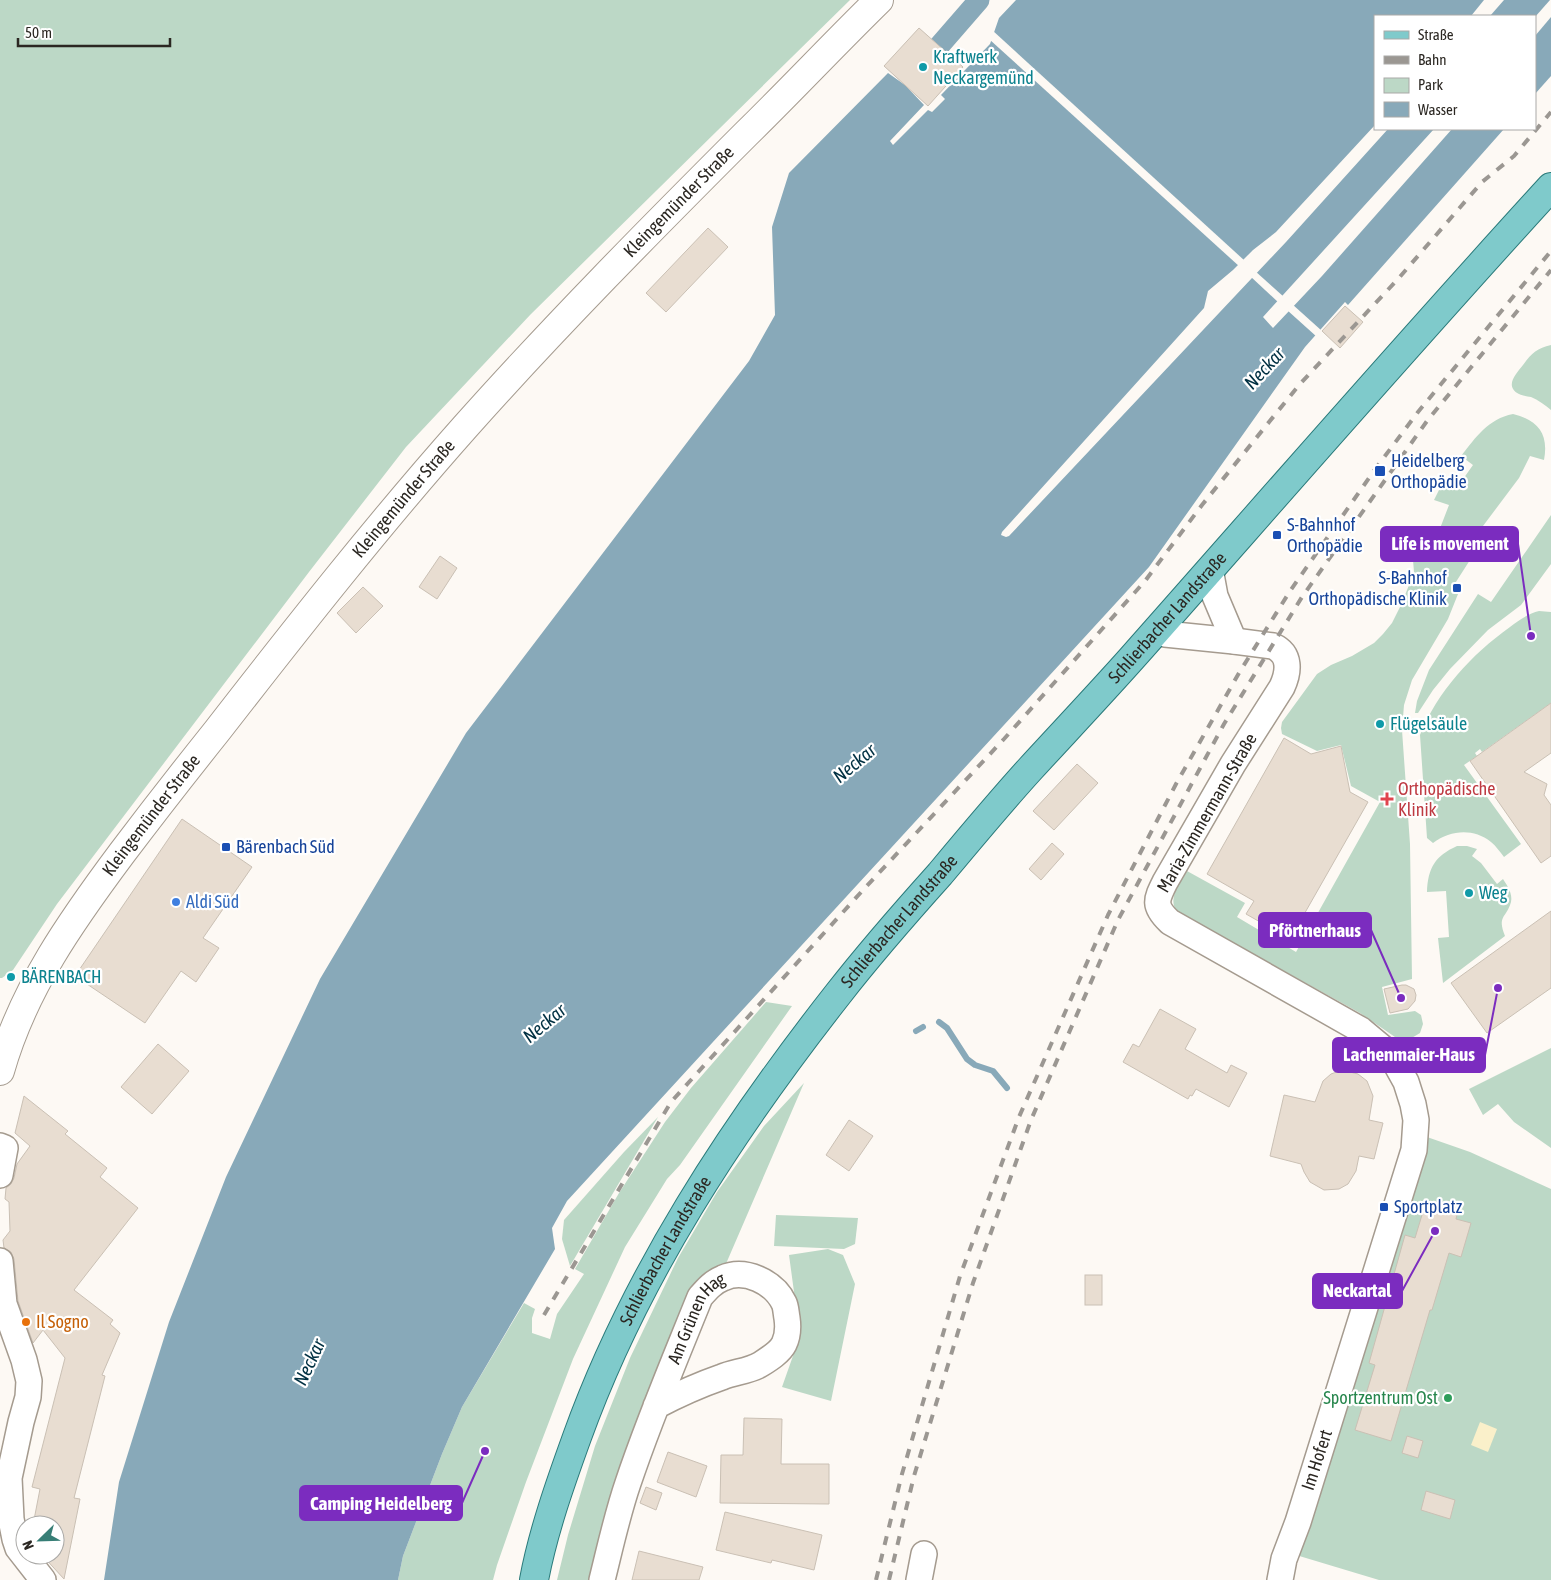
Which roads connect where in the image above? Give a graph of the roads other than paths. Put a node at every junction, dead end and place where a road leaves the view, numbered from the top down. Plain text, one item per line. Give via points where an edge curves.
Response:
1 (879, 0) edge
2 (1551, 187) edge
3 (1210, 569) junction
4 (1158, 629) junction
5 (1234, 641) junction
6 (1391, 1055) joint
7 (1, 1061) edge
8 (0, 1146) edge
9 (0, 1175) edge
10 (0, 1262) edge
11 (656, 1406) junction
12 (924, 1554) dead end
13 (43, 1580) edge
14 (534, 1580) edge
15 (602, 1580) edge
16 (918, 1580) edge
17 (1280, 1580) edge

1 - 7 main road, Kleingemünder Straße via 545,339 411,489 231,712 83,906 39,976
2 - 3 main road, Schlierbacher Landstraße
3 - 4 main road, Schlierbacher Landstraße
3 - 5 street via 1215,596
4 - 5 street, Maria-Zimmermann-Straße via 1166,634
4 - 14 main road, Schlierbacher Landstraße via 1028,771 871,954 799,1045 732,1139 666,1246 599,1378 568,1462
5 - 6 street, Maria-Zimmermann-Straße via 1278,649 1287,660 1285,680 1165,882 1157,906 1170,922 1361,1030
6 - 17 street, Im Hofert via 1406,1082 1413,1104 1416,1120 1414,1150
8 - 9 street via 5,1148
10 - 13 street via 4,1304 28,1381 28,1397 10,1478 12,1519 18,1548
11 - 11 street, Am Grünen Hag via 722,1376 760,1365 774,1354 784,1344 788,1325 784,1304 776,1290 761,1279 733,1275 706,1289
11 - 15 street, Am Grünen Hag via 627,1485
12 - 16 street

